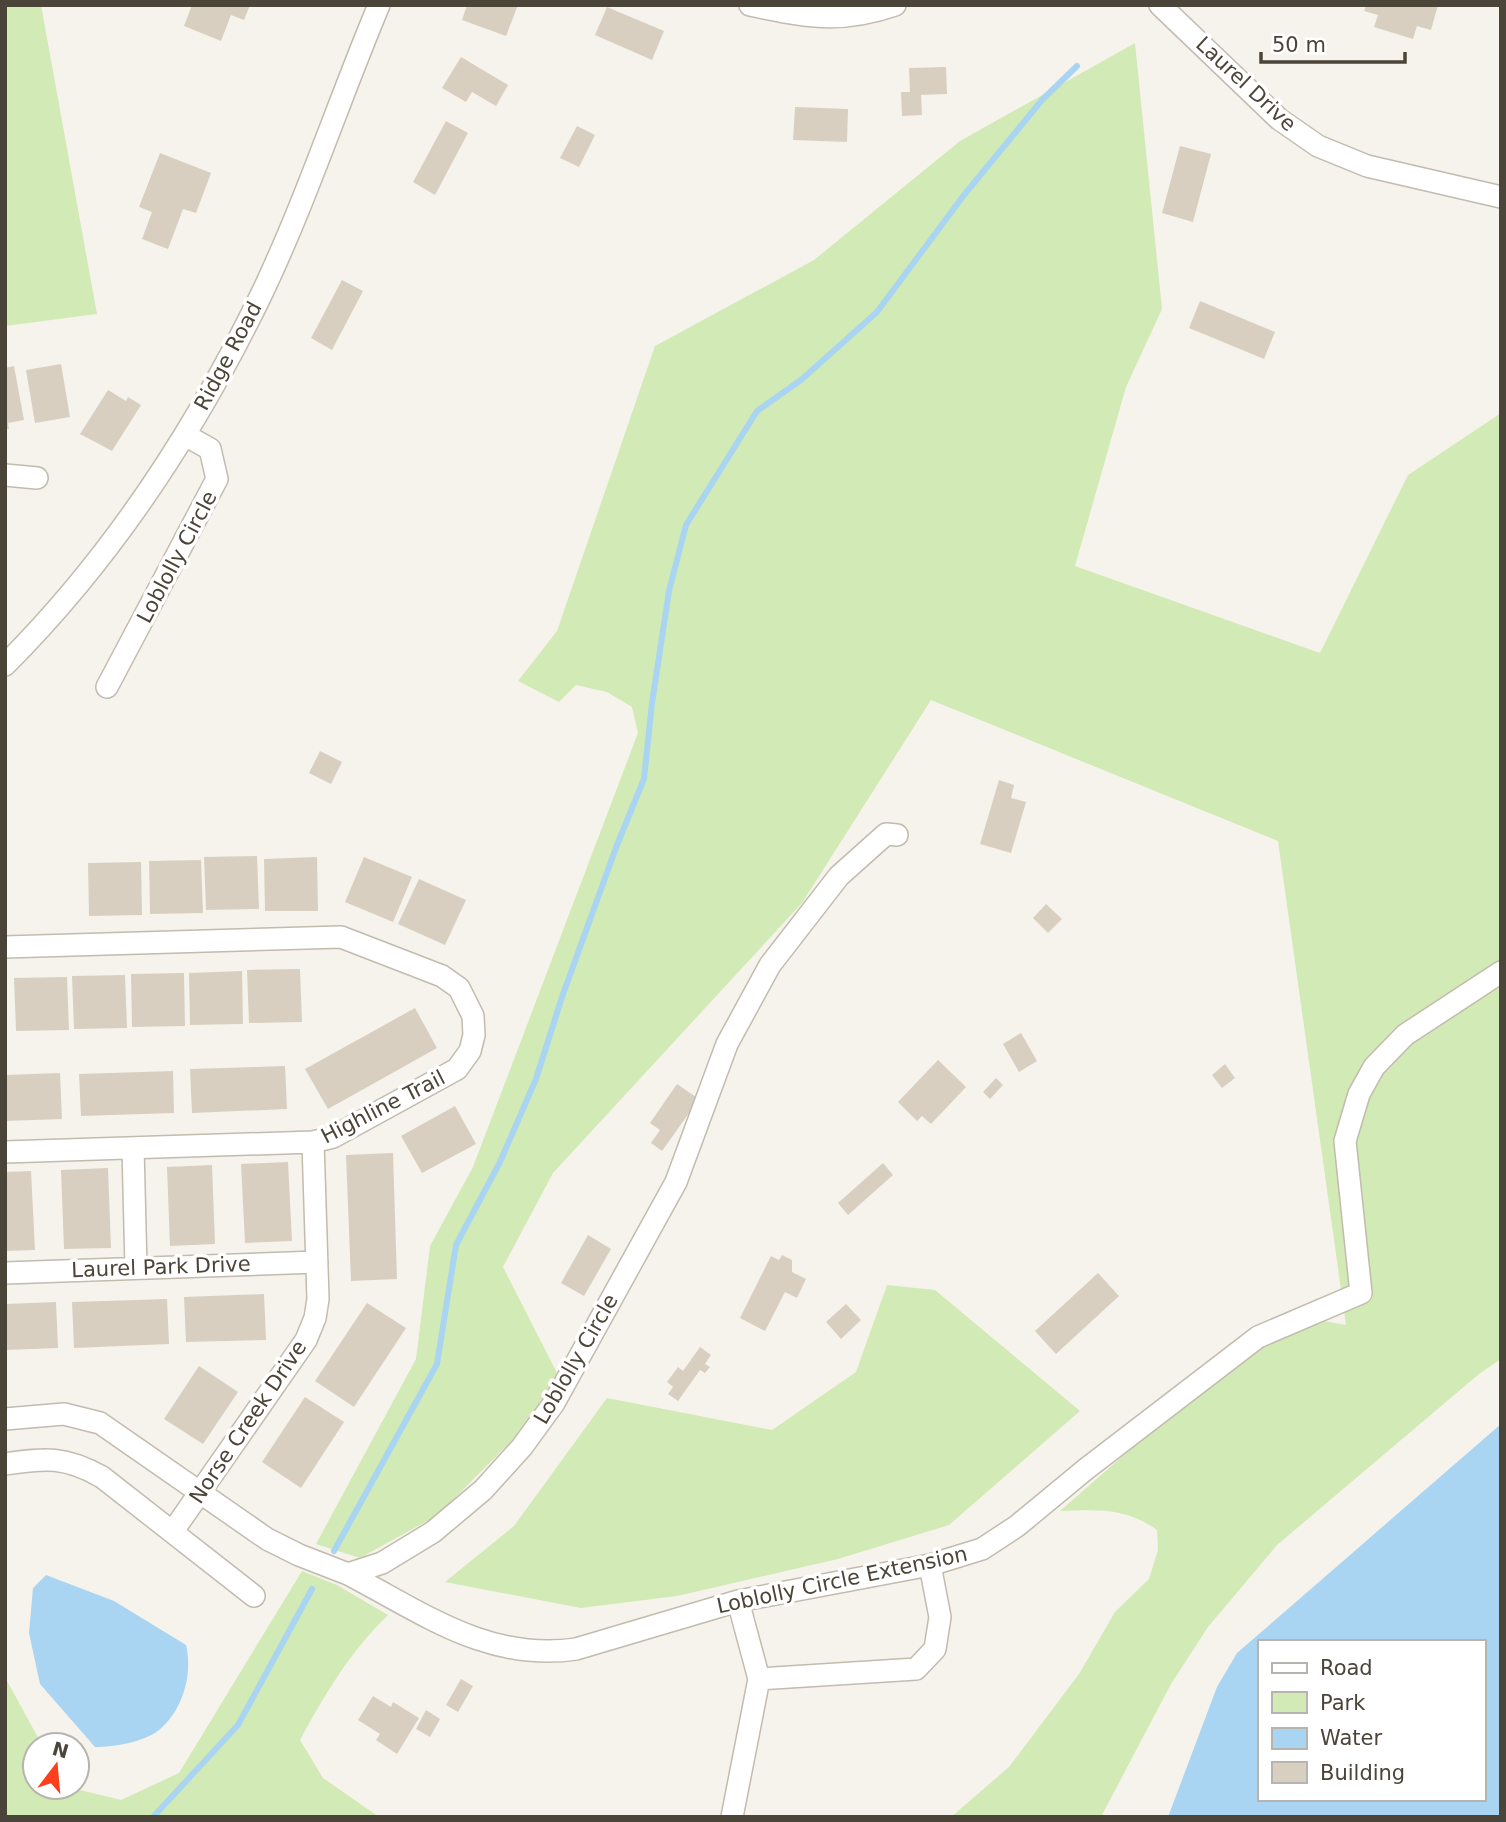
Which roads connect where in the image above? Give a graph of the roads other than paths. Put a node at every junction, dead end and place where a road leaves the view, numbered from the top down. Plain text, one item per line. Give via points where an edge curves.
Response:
1 (379, 5) edge
2 (750, 5) edge
3 (895, 5) edge
4 (1160, 5) edge
5 (1501, 197) edge
6 (185, 435) junction
7 (5, 475) edge
8 (37, 478) dead end
9 (5, 665) edge
10 (107, 687) dead end
11 (897, 835) dead end
12 (5, 947) edge
13 (1501, 972) edge
14 (313, 1142) junction
15 (133, 1148) junction
16 (5, 1152) edge
17 (317, 1262) junction
18 (136, 1268) junction
19 (5, 1273) edge
20 (5, 1419) edge
21 (5, 1464) edge
22 (201, 1494) junction
23 (173, 1531) junction
24 (930, 1565) junction
25 (348, 1574) junction
26 (254, 1596) dead end
27 (738, 1601) junction
28 (760, 1679) junction
29 (732, 1817) edge

1 - 6 street, Ridge Road via 264,289
2 - 3 street via 832,19
4 - 5 street, Laurel Drive via 1279,119 1318,146 1367,166
6 - 9 street, Ridge Road via 99,558
6 - 10 street, Loblolly Circle via 210,449 217,480
7 - 8 street
11 - 25 street, Loblolly Circle via 886,834 839,876 770,965 727,1044 676,1182 554,1402 522,1447 483,1490 433,1532 382,1563
12 - 14 street, Highline Trail via 341,937 442,976 459,988 473,1016 474,1035 470,1051 457,1069 333,1137
13 - 24 street, Loblolly Circle Extension via 1405,1035 1374,1067 1359,1094 1345,1141 1361,1293 1258,1337 1017,1526 982,1549
14 - 15 street, Highline Trail
14 - 17 street, Norse Creek Drive
15 - 16 street, Highline Trail
15 - 18 street
17 - 18 street, Laurel Park Drive
17 - 22 street, Norse Creek Drive via 317,1309 306,1340
18 - 19 street, Laurel Park Drive
20 - 22 street via 46,1414 84,1417 117,1433
21 - 23 street via 63,1459 79,1464
22 - 23 street, Norse Creek Drive
22 - 25 street via 267,1539
23 - 26 street
24 - 27 street, Loblolly Circle Extension
24 - 28 street via 940,1616 935,1649 916,1669
25 - 27 street, Loblolly Circle Extension via 479,1641 534,1653 576,1649
27 - 28 street
28 - 29 street

